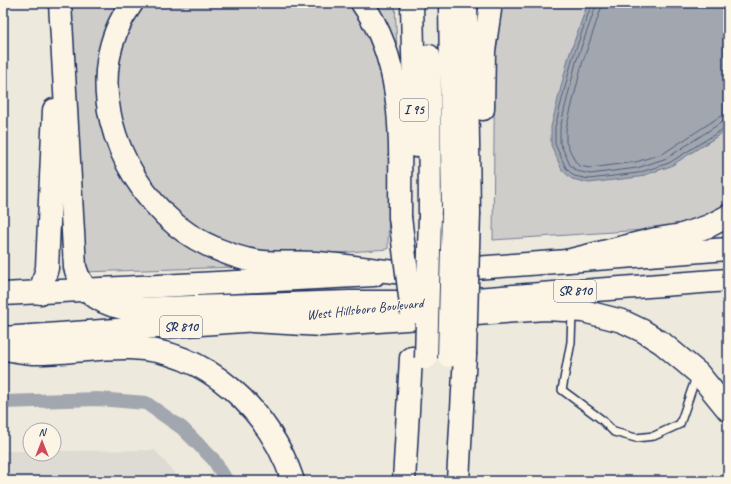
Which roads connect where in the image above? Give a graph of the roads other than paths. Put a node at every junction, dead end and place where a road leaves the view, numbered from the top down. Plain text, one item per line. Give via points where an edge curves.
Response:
1 (59, 3) edge
2 (132, 3) edge
3 (362, 3) edge
4 (412, 3) edge
5 (427, 3) edge
6 (450, 3) edge
7 (466, 3) edge
8 (491, 3) edge
9 (468, 212) junction
10 (415, 216) junction
11 (728, 216) edge
12 (728, 249) edge
13 (567, 261) junction
14 (403, 273) junction
15 (728, 280) edge
16 (88, 291) junction
17 (40, 293) junction
18 (3, 294) edge
19 (417, 307) junction
20 (572, 309) junction
21 (252, 322) junction
22 (3, 338) edge
23 (3, 349) edge
24 (457, 356) junction
25 (419, 358) junction
26 (698, 373) junction
27 (728, 410) edge
28 (293, 481) edge
29 (404, 481) edge
30 (419, 481) edge
31 (442, 481) edge
32 (458, 481) edge

1 - 16 main road via 74,250 79,281
1 - 17 main road via 47,268
2 - 14 main road via 117,30 110,54 106,75 108,107 127,164 141,188 158,208 193,237 224,252 249,260 275,264 315,263
3 - 10 main road via 384,46 396,90
4 - 10 main road, I 95
5 - 10 main road
6 - 9 main road
7 - 9 main road
8 - 9 main road
9 - 24 main road, bridge
9 - 24 main road, bridge via 467,307
10 - 19 main road, I 95, bridge
10 - 25 main road, bridge
11 - 13 main road via 682,235 656,238
12 - 13 main road, SR 810
13 - 14 main road, SR 810
14 - 16 main road, SR 810
15 - 19 main road, West Hillsboro Boulevard / SR 810
16 - 17 main road, SR 810
16 - 19 main road via 106,304 132,309 348,302
17 - 18 main road, SR 810
19 - 21 main road, West Hillsboro Boulevard / SR 810
19 - 25 main road, I 95
20 - 21 main road via 322,325
20 - 26 main road via 603,315 638,329 662,343
20 - 26 lane via 571,342 562,390 614,432 636,438 654,436 680,424
21 - 22 main road, West Hillsboro Boulevard / SR 810
23 - 28 main road via 34,353 130,348 154,350 191,363 226,384 256,413 279,447
24 - 31 main road
24 - 32 main road
25 - 29 main road, I 95
25 - 30 main road
26 - 27 main road

